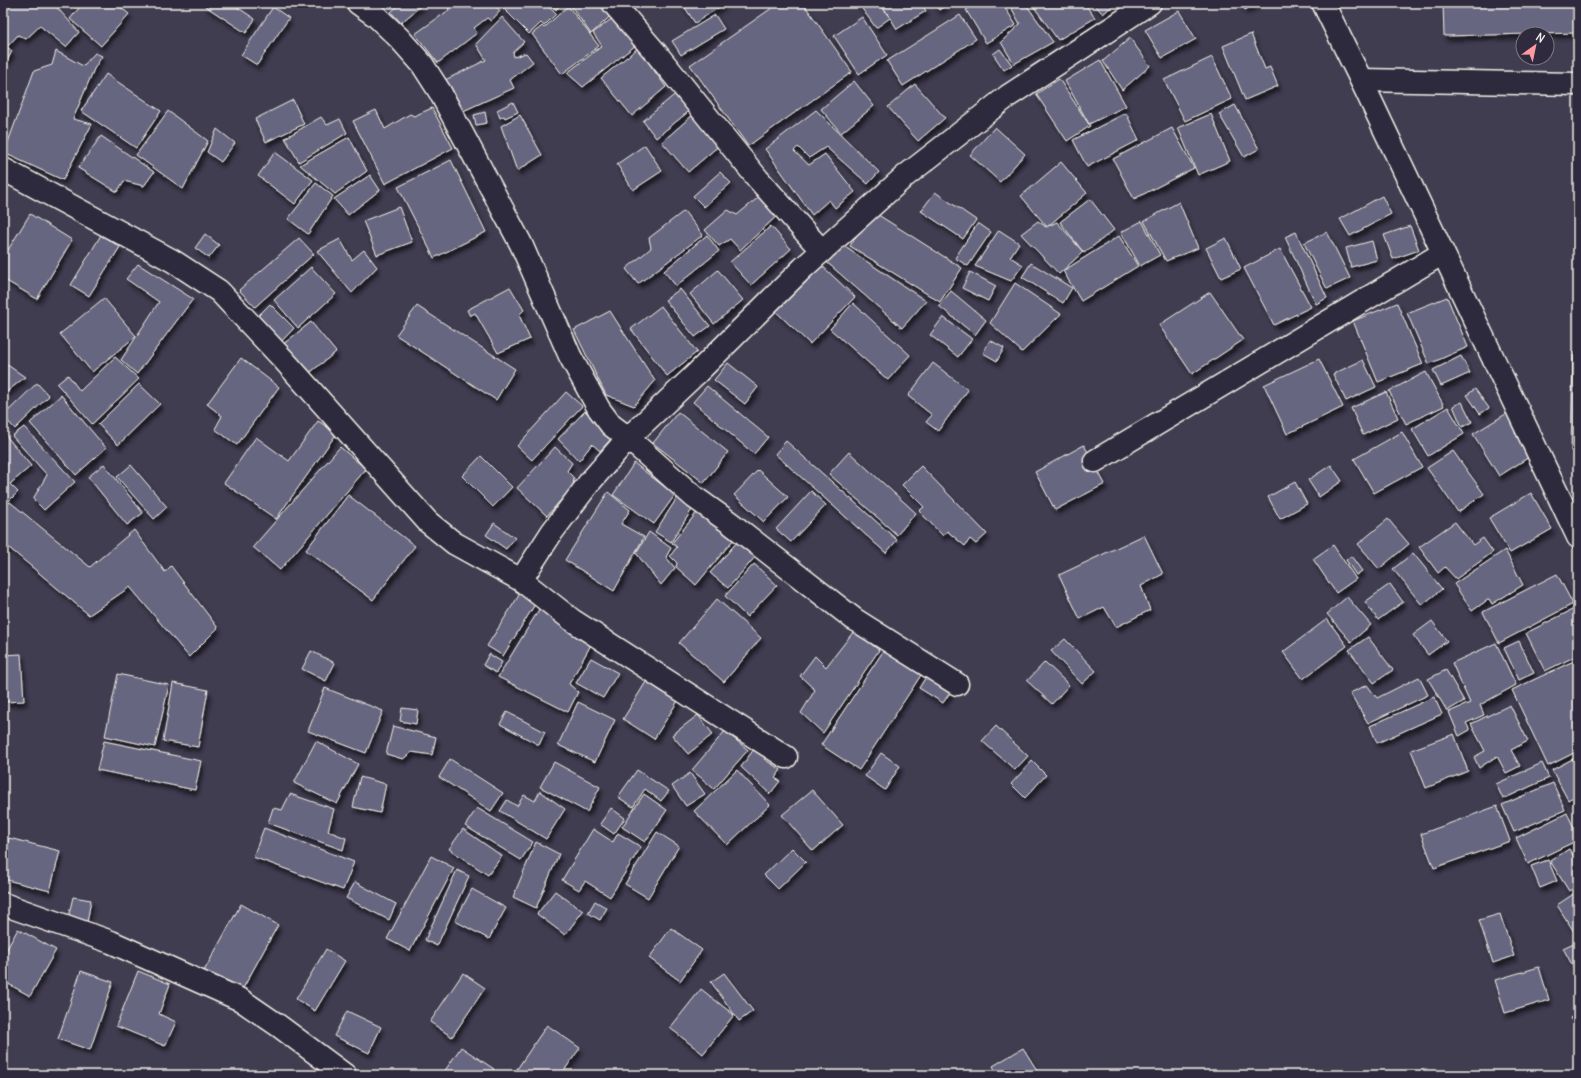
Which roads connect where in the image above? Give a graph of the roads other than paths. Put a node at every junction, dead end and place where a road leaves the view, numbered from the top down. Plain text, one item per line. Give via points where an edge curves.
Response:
1 (358, 3) edge
2 (613, 3) edge
3 (1150, 3) edge
4 (1323, 3) edge
5 (1361, 80) junction
6 (1578, 84) edge
7 (3, 169) edge
8 (822, 251) junction
9 (1444, 253) junction
10 (628, 438) junction
11 (1095, 462) dead end
12 (1578, 537) edge
13 (521, 580) junction
14 (957, 684) dead end
15 (786, 757) dead end
16 (3, 904) edge
17 (345, 1075) edge

1 - 10 street via 399,38 433,80 521,244 570,356 610,425
2 - 8 street via 758,180
3 - 8 street via 1008,96 904,177
4 - 5 street
5 - 6 street
5 - 9 street
7 - 13 street via 173,261 219,291 428,522 454,543
8 - 10 street
9 - 11 street
9 - 12 street
10 - 13 street via 589,483 552,532
10 - 14 street via 694,497 854,619
13 - 15 street via 572,620
16 - 17 street via 111,942 241,1000

